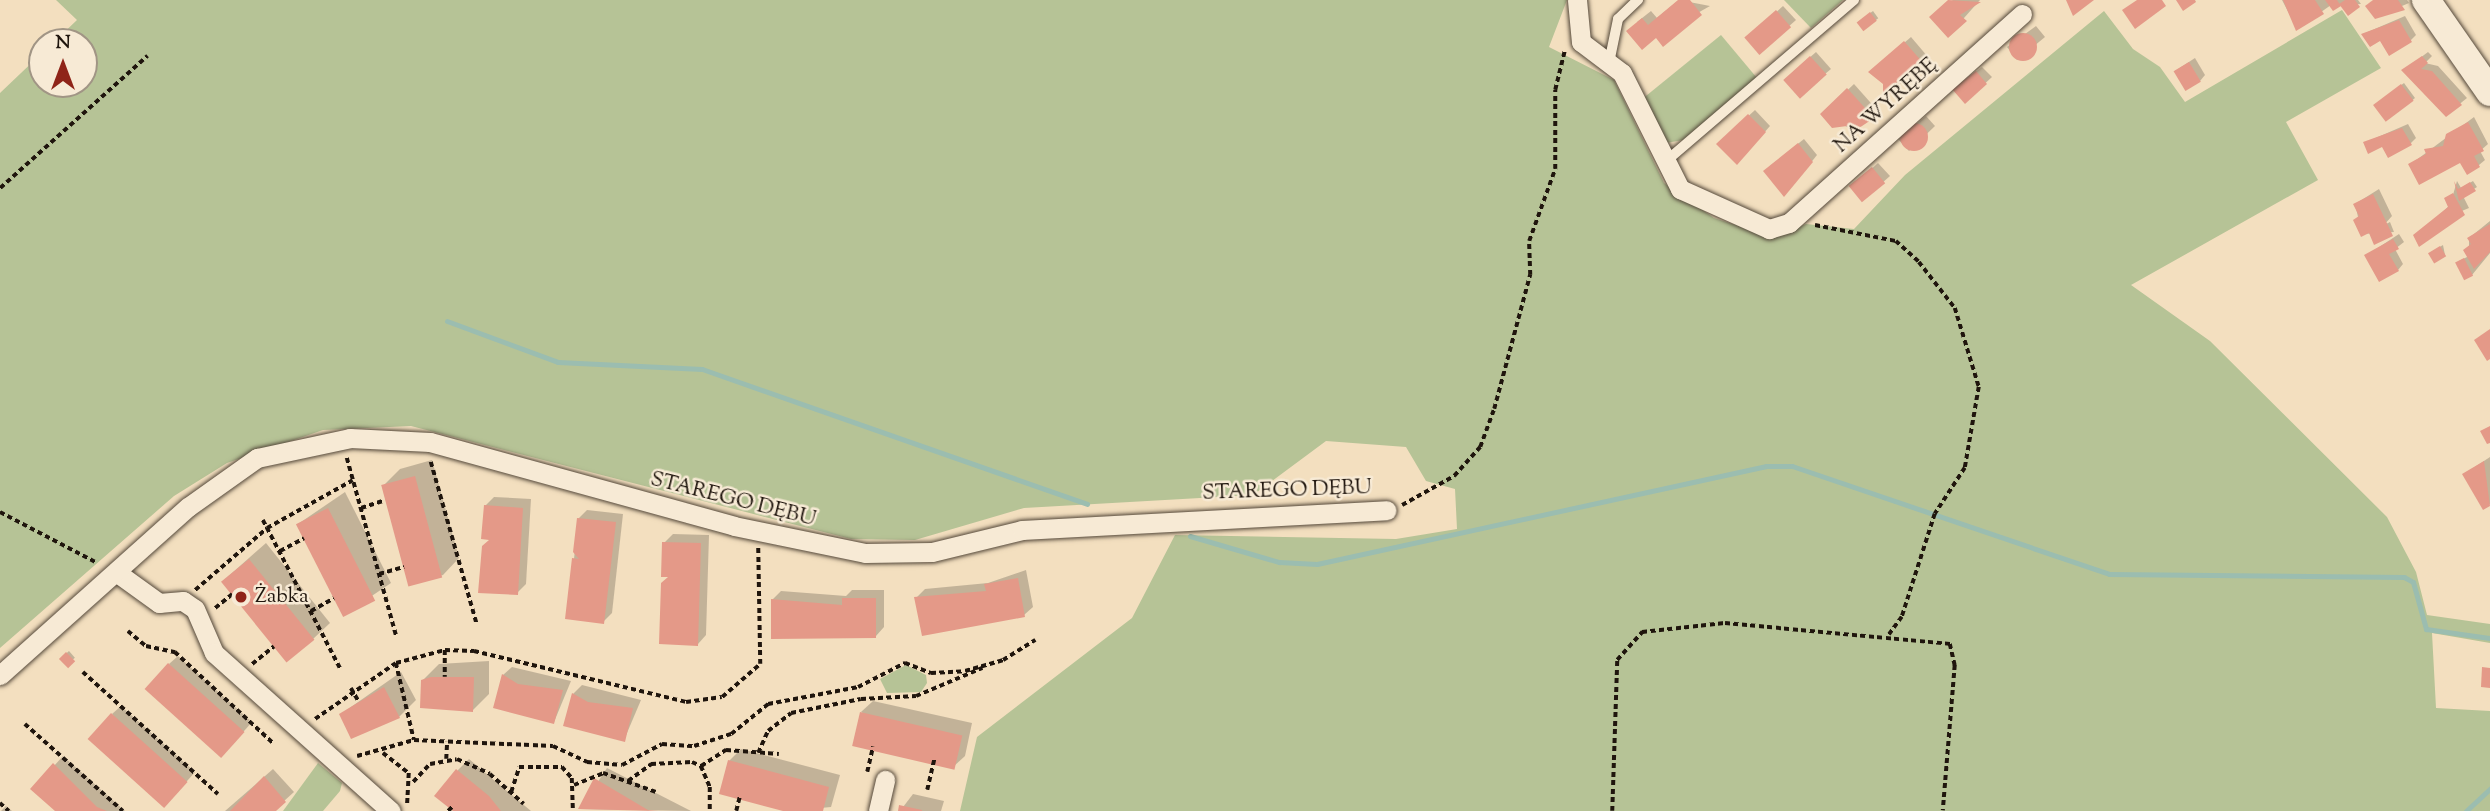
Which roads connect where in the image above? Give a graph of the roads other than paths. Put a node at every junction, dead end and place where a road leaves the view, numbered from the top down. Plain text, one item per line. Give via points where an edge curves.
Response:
1 (1577, 0) edge
2 (1638, 0) edge
3 (1854, 0) edge
4 (2426, 0) edge
5 (2022, 14) dead end
6 (1609, 64) junction
7 (2490, 92) edge
8 (1664, 163) junction
9 (1386, 510) road end
10 (116, 572) junction
11 (0, 674) edge
12 (875, 778) road end
13 (399, 809) edge
14 (878, 811) edge

1 - 6 street via 1575,33
2 - 6 lane via 1618,19
3 - 8 lane
4 - 7 street
5 - 8 street, NA WYRĘBĘ via 1778,228 1679,189
6 - 8 street via 1630,86
9 - 10 street, STAREGO DĘBU via 1022,530 932,552 889,554 757,530 430,442 351,438 257,458 188,507
10 - 11 street, STAREGO DĘBU
10 - 13 street via 159,603 183,601 195,609 214,653
12 - 14 street

